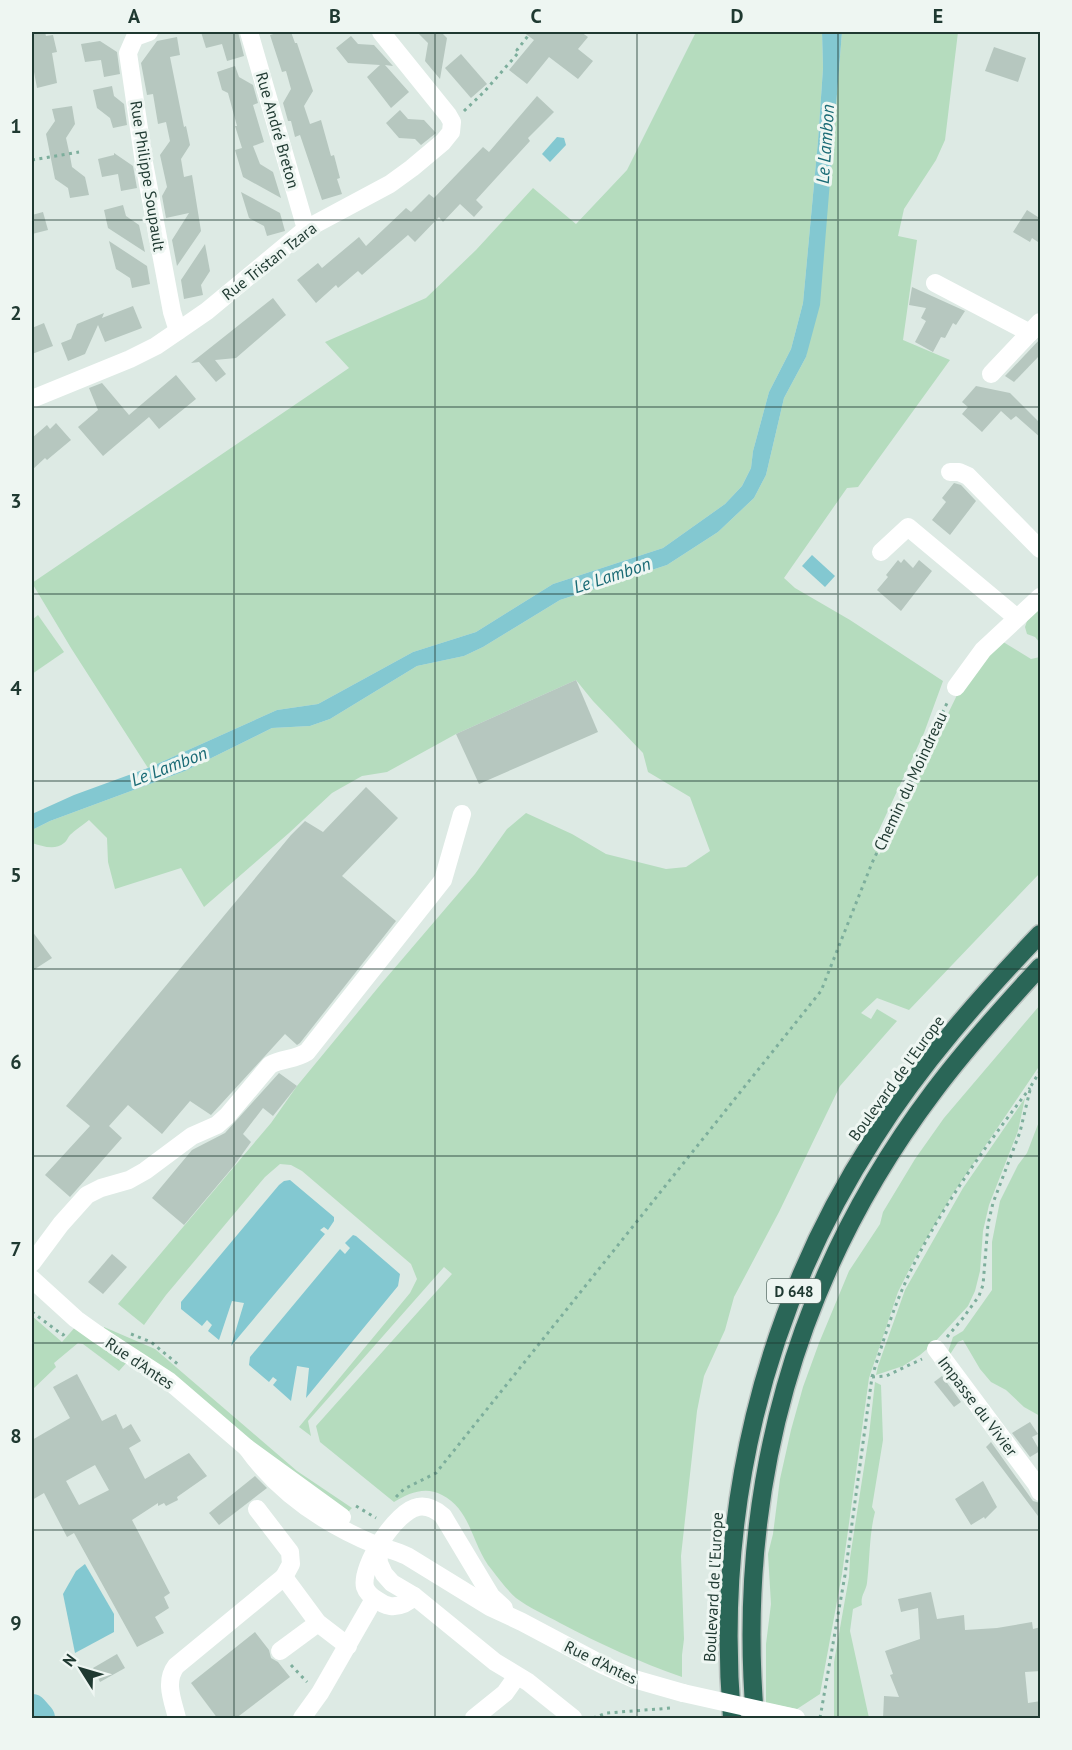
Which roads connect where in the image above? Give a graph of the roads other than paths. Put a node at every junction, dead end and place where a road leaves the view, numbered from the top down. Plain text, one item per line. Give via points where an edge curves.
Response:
1 (149, 32) edge
2 (249, 32) edge
3 (381, 32) edge
4 (306, 229) junction
5 (935, 283) dead end
6 (1035, 328) edge
7 (178, 331) junction
8 (991, 374) dead end
9 (32, 399) edge
10 (950, 472) dead end
11 (1041, 549) edge
12 (881, 552) dead end
13 (1041, 597) edge
14 (1017, 618) junction
15 (956, 687) road end
16 (462, 814) dead end
17 (1041, 934) edge
18 (1041, 967) edge
19 (32, 1263) edge
20 (32, 1279) edge
21 (936, 1349) road end
22 (1041, 1492) edge
23 (257, 1509) dead end
24 (378, 1546) junction
25 (407, 1556) junction
26 (284, 1576) junction
27 (414, 1596) junction
28 (374, 1599) junction
29 (522, 1622) junction
30 (318, 1623) junction
31 (348, 1646) junction
32 (280, 1651) road end
33 (517, 1676) junction
34 (177, 1719) edge
35 (302, 1719) edge
36 (474, 1719) edge
37 (573, 1719) edge
38 (732, 1719) edge
39 (755, 1719) edge
40 (796, 1719) edge

1 - 7 street, Rue Philippe Soupault via 135,37 128,54 144,163
2 - 4 street, Rue André Breton
3 - 4 street, Rue Tristan Tzara via 452,122 451,132 390,184
4 - 7 street, Rue Tristan Tzara
5 - 6 street
6 - 8 street
7 - 9 street, Rue Tristan Tzara via 130,359
10 - 11 street via 968,476
12 - 14 street via 908,527
13 - 14 street
14 - 15 street via 983,650
16 - 19 street via 443,880 307,1052 299,1058 270,1065 217,1125 192,1136 129,1180 87,1196
17 - 38 highway, Boulevard de l'Europe / D 648 via 934,1054 873,1138 823,1227 789,1304 759,1396 737,1502 729,1607
18 - 39 highway, D 648 via 956,1063 913,1119 858,1209 813,1305 789,1371 759,1508 751,1613
20 - 24 street, Rue d'Antes via 97,1334 169,1381 247,1448 269,1476 309,1510
21 - 22 street, Impasse du Vivier
23 - 26 street via 290,1552 291,1564
24 - 25 street, Rue d'Antes
24 - 27 street via 384,1574
24 - 28 street via 366,1571 365,1586
24 - 29 street, Rue d'Antes via 410,1509 435,1509 491,1596
25 - 27 street via 400,1574
25 - 29 street, Rue d'Antes
26 - 30 street
26 - 34 street via 171,1672
27 - 28 street via 408,1603 392,1606
27 - 33 street
28 - 31 street
29 - 40 street, Rue d'Antes, bridge via 648,1684
30 - 31 street
30 - 32 street
31 - 35 street
33 - 36 street via 505,1693
33 - 37 street

